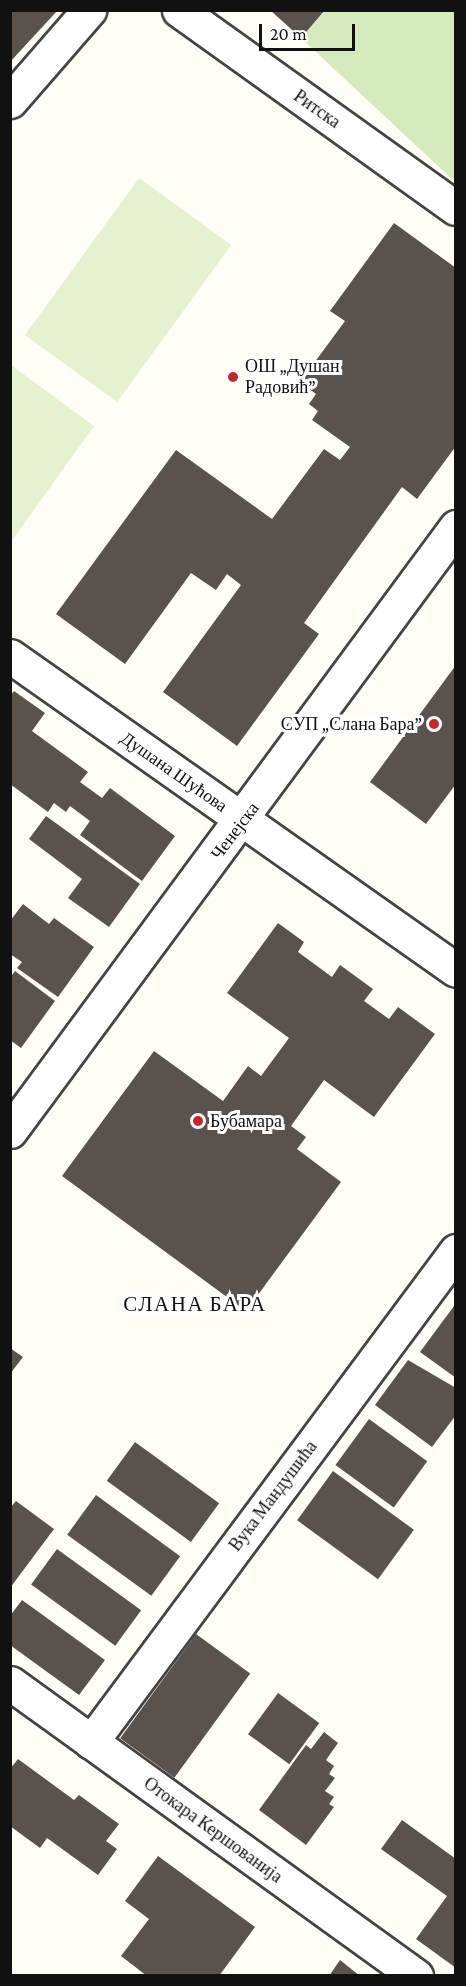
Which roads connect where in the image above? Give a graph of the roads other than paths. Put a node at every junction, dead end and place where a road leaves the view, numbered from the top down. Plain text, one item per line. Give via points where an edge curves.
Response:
1 (89, 10) edge
2 (179, 10) edge
3 (10, 101) edge
4 (456, 208) edge
5 (456, 527) edge
6 (10, 656) edge
7 (243, 820) junction
8 (456, 970) edge
9 (10, 1131) edge
10 (456, 1251) edge
11 (10, 1683) edge
12 (91, 1742) junction
13 (416, 1976) edge

1 - 3 street
2 - 4 street, Ритска
5 - 7 street, Ченејска
6 - 7 street, Душана Шућова
7 - 8 street, Душана Шућова
7 - 9 street, Ченејска
10 - 12 street, Вука Мандушића
11 - 12 street, Отокара Кершованија
12 - 13 street, Отокара Кершованија

